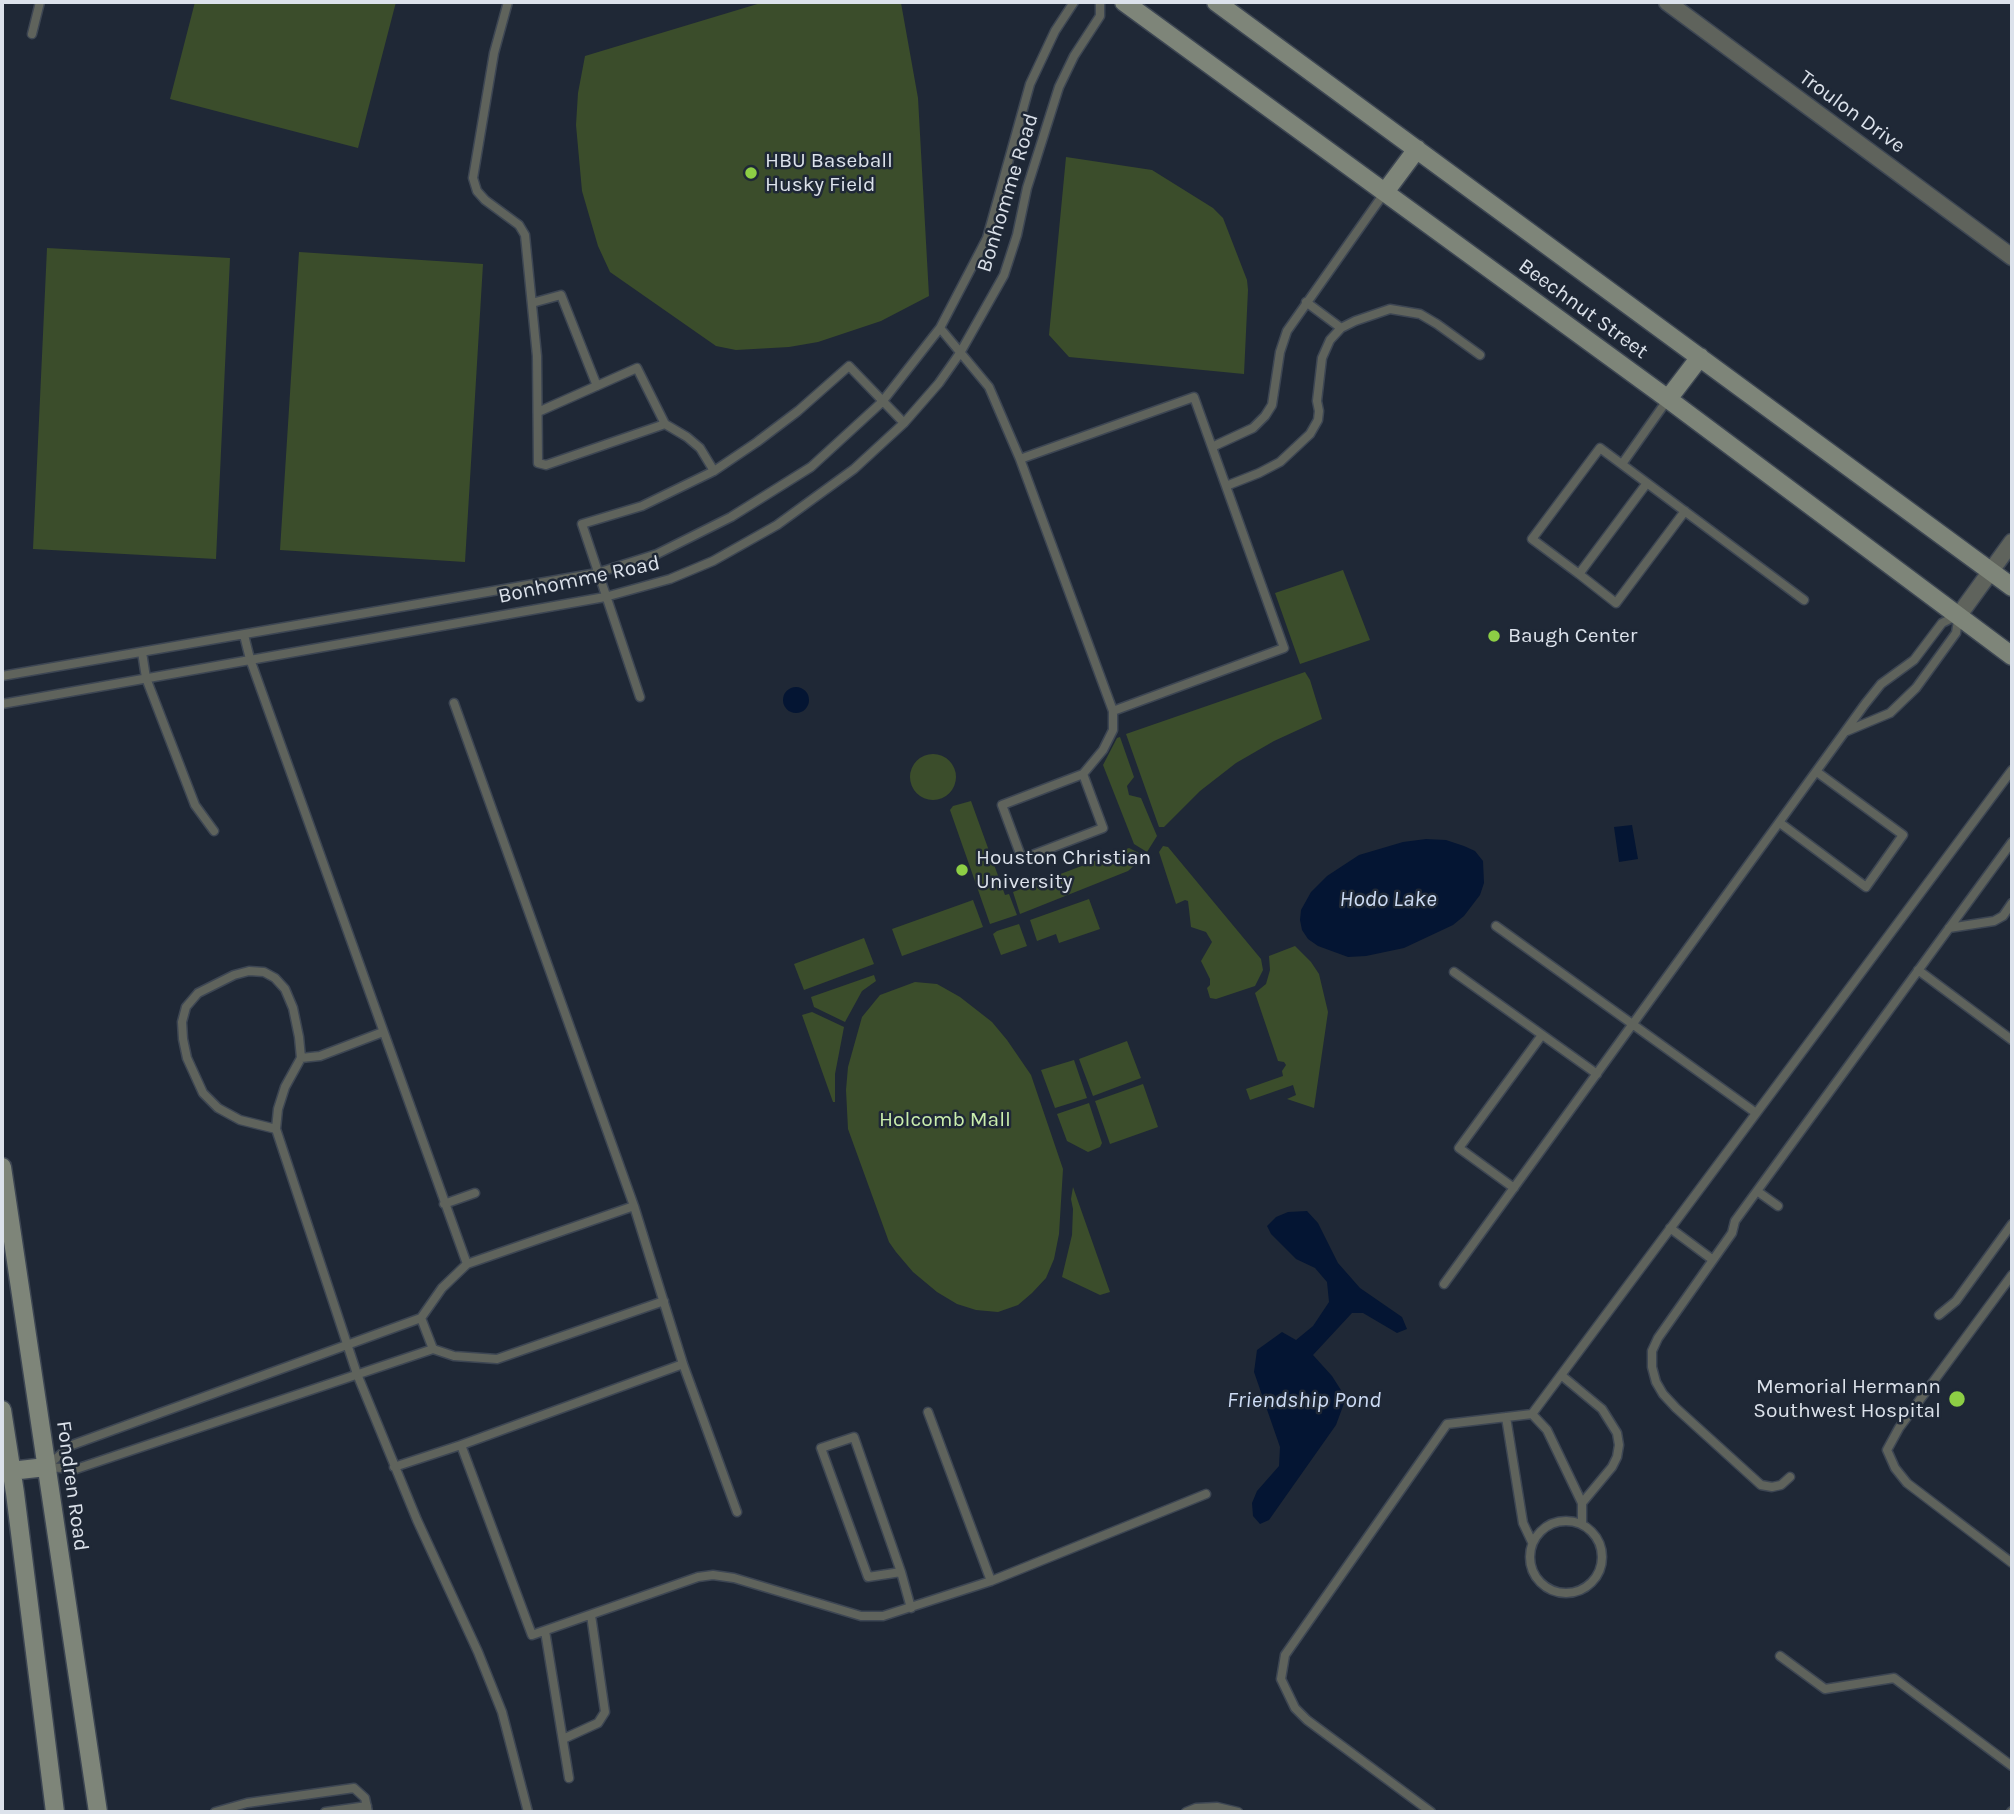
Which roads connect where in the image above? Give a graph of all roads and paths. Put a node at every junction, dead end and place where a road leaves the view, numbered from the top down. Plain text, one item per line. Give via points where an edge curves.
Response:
1 (40, 2) edge
2 (508, 2) edge
3 (1074, 2) edge
4 (1100, 2) edge
5 (1124, 2) edge
6 (1216, 2) edge
7 (1667, 2) edge
8 (32, 34) dead end
9 (1417, 149) junction
10 (1385, 192) junction
11 (2012, 257) edge
12 (1306, 302) junction
13 (532, 303) junction
14 (940, 328) junction
15 (1341, 328) junction
16 (960, 353) junction
17 (1480, 355) dead end
18 (1700, 357) junction
19 (597, 386) junction
20 (1668, 399) junction
21 (882, 402) junction
22 (538, 412) junction
23 (904, 423) junction
24 (665, 424) junction
25 (1212, 447) junction
26 (1020, 458) junction
27 (1622, 464) junction
28 (714, 471) junction
29 (1647, 483) junction
30 (1226, 486) junction
31 (1685, 511) junction
32 (2012, 542) edge
33 (1991, 572) junction
34 (597, 573) junction
35 (1579, 574) junction
36 (2012, 587) edge
37 (605, 597) junction
38 (1804, 600) dead end
39 (1959, 615) junction
40 (244, 635) junction
41 (142, 652) junction
42 (2012, 656) edge
43 (250, 659) junction
44 (1913, 660) junction
45 (1928, 673) junction
46 (2, 676) edge
47 (146, 678) junction
48 (640, 697) dead end
49 (454, 703) dead end
50 (2, 704) edge
51 (1113, 711) junction
52 (1847, 731) junction
53 (2012, 770) edge
54 (1817, 772) junction
55 (1083, 775) junction
56 (1780, 823) junction
57 (214, 831) dead end
58 (2012, 842) edge
59 (2012, 903) edge
60 (1496, 926) dead end
61 (1949, 928) junction
62 (1919, 970) junction
63 (1454, 972) dead end
64 (1633, 1025) junction
65 (383, 1032) junction
66 (1542, 1035) junction
67 (2012, 1040) edge
68 (301, 1058) junction
69 (1597, 1074) junction
70 (1756, 1113) junction
71 (276, 1129) junction
72 (2, 1167) edge
73 (1514, 1188) junction
74 (1757, 1191) junction
75 (475, 1193) dead end
76 (444, 1204) junction
77 (634, 1206) junction
78 (1778, 1206) dead end
79 (2012, 1224) edge
80 (1670, 1228) junction
81 (1713, 1260) junction
82 (467, 1264) junction
83 (2012, 1275) edge
84 (1444, 1284) dead end
85 (664, 1301) junction
86 (1939, 1315) dead end
87 (421, 1318) junction
88 (347, 1346) junction
89 (433, 1349) junction
90 (683, 1364) junction
91 (357, 1374) junction
92 (1561, 1375) junction
93 (2, 1409) edge
94 (928, 1412) dead end
95 (1532, 1414) junction
96 (1506, 1417) junction
97 (461, 1445) junction
98 (46, 1467) junction
99 (394, 1467) junction
100 (7, 1472) edge
101 (1790, 1477) dead end
102 (1206, 1494) dead end
103 (1582, 1503) junction
104 (737, 1512) dead end
105 (1582, 1524) junction
106 (1532, 1542) junction
107 (2012, 1563) edge
108 (901, 1572) junction
109 (990, 1581) junction
110 (911, 1608) junction
111 (591, 1615) junction
112 (545, 1631) junction
113 (1780, 1656) dead end
114 (563, 1739) junction
115 (2012, 1766) edge
116 (569, 1778) dead end
117 (251, 1808) edge
118 (368, 1809) edge
119 (55, 1812) edge
120 (98, 1812) edge
121 (215, 1812) edge
122 (325, 1812) edge
123 (528, 1812) edge
124 (1186, 1812) edge
125 (1238, 1812) edge
126 (1431, 1812) edge

1 - 8 lane
2 - 13 lane via 491,65 473,178 485,200 519,225 525,235
3 - 14 lane, Bonhomme Road via 1030,84 987,238
4 - 16 lane, Bonhomme Road via 1100,16 1059,87 1004,275
5 - 10 main road, Beechnut Street
6 - 9 main road, Beechnut Street
7 - 11 street, Troulon Drive
9 - 10 main road
9 - 18 main road, Beechnut Street
10 - 12 lane
10 - 20 main road, Beechnut Street
12 - 15 lane
12 - 25 lane via 1287,331 1272,405 1265,416 1253,428
13 - 19 lane via 561,295
13 - 22 lane
14 - 16 lane
14 - 21 lane, Bonhomme Road
15 - 17 lane via 1390,309 1420,314
15 - 30 lane via 1322,358 1320,411 1310,434 1280,462
16 - 23 lane, Bonhomme Road
16 - 26 lane via 989,387
18 - 20 main road
18 - 33 main road, Beechnut Street
19 - 22 lane
19 - 24 lane via 637,368
20 - 27 lane
20 - 39 main road, Beechnut Street
21 - 23 lane
21 - 28 lane via 849,366 798,411
21 - 34 lane, Bonhomme Road via 811,467 731,517 657,554
22 - 24 lane via 538,463 546,465
23 - 37 lane, Bonhomme Road via 854,469 777,525 670,579
24 - 28 lane via 700,448
25 - 26 lane via 1194,397
25 - 30 lane
26 - 51 lane
27 - 29 lane
27 - 35 lane via 1600,448 1532,539
28 - 34 lane via 642,506 582,524
29 - 31 lane
29 - 35 lane
30 - 51 lane via 1283,648
31 - 35 lane via 1616,603
31 - 38 lane
32 - 33 street
33 - 36 main road, Beechnut Street
33 - 39 street
34 - 37 lane
34 - 40 lane, Bonhomme Road
37 - 43 lane, Bonhomme Road
37 - 48 lane
39 - 42 main road, Beechnut Street
39 - 44 lane via 1941,623
39 - 45 lane via 1956,634
40 - 41 lane, Bonhomme Road
40 - 43 lane
41 - 46 lane, Bonhomme Road
41 - 47 lane
43 - 47 lane, Bonhomme Road
43 - 65 lane
44 - 45 lane
44 - 52 lane via 1881,684
45 - 52 lane via 1889,713
47 - 50 lane, Bonhomme Road
47 - 57 lane via 195,805
49 - 77 lane
51 - 55 lane via 1113,730
52 - 54 lane
53 - 70 lane
54 - 56 lane
54 - 56 lane via 1903,835 1866,887
55 - 55 lane via 1002,805 1022,859 1103,828
56 - 64 lane
58 - 61 lane
59 - 61 lane via 1999,919
60 - 64 lane
61 - 62 lane
62 - 67 lane
62 - 74 lane
63 - 66 lane
64 - 69 lane
64 - 70 lane
65 - 68 lane via 320,1056
65 - 76 lane
66 - 69 lane
66 - 73 lane via 1459,1148
68 - 71 lane via 285,1087
68 - 71 lane via 293,1008 285,989 264,972 234,975 198,993 186,1007 183,1039 203,1093 240,1120
69 - 73 lane
70 - 80 lane
71 - 88 lane
72 - 98 main road, Fondren Road
73 - 84 lane
74 - 78 lane
74 - 81 lane
75 - 76 lane
76 - 82 lane
77 - 82 lane
77 - 85 lane
79 - 86 lane via 1956,1301
80 - 81 lane
80 - 92 lane
81 - 101 lane via 1658,1338 1652,1351 1656,1382 1676,1408 1761,1485 1782,1485
82 - 87 lane
83 - 107 lane via 1899,1428 1887,1451 1907,1483
85 - 89 lane via 497,1359 454,1356
85 - 90 lane
87 - 88 lane
87 - 89 lane
88 - 91 lane
88 - 98 lane via 72,1445
89 - 91 lane
90 - 97 lane
90 - 104 lane
91 - 98 lane via 76,1469
91 - 99 lane
92 - 95 lane
92 - 103 lane via 1602,1409 1619,1445 1612,1467
93 - 100 main road
94 - 109 lane
95 - 96 lane
95 - 103 lane via 1547,1430
96 - 106 lane via 1523,1523
96 - 126 lane via 1447,1424 1285,1655 1282,1670 1286,1693 1307,1720
97 - 99 lane
97 - 112 lane via 532,1635
98 - 100 main road
98 - 120 main road, Fondren Road
99 - 123 lane via 502,1712
100 - 119 main road
102 - 109 lane
103 - 105 lane
105 - 106 lane via 1559,1521 1538,1532
105 - 106 lane via 1599,1541 1602,1564 1598,1575 1579,1591 1555,1592 1535,1577 1529,1554
108 - 108 lane via 853,1437 821,1448 867,1577
108 - 110 lane
109 - 110 lane
110 - 111 lane via 861,1616 713,1575
111 - 112 lane
111 - 114 lane via 605,1712 598,1723
112 - 114 lane
113 - 115 lane via 1825,1689 1895,1678
114 - 116 lane
117 - 118 lane via 354,1788 365,1798
117 - 121 lane
118 - 122 lane
124 - 125 lane via 1217,1807

